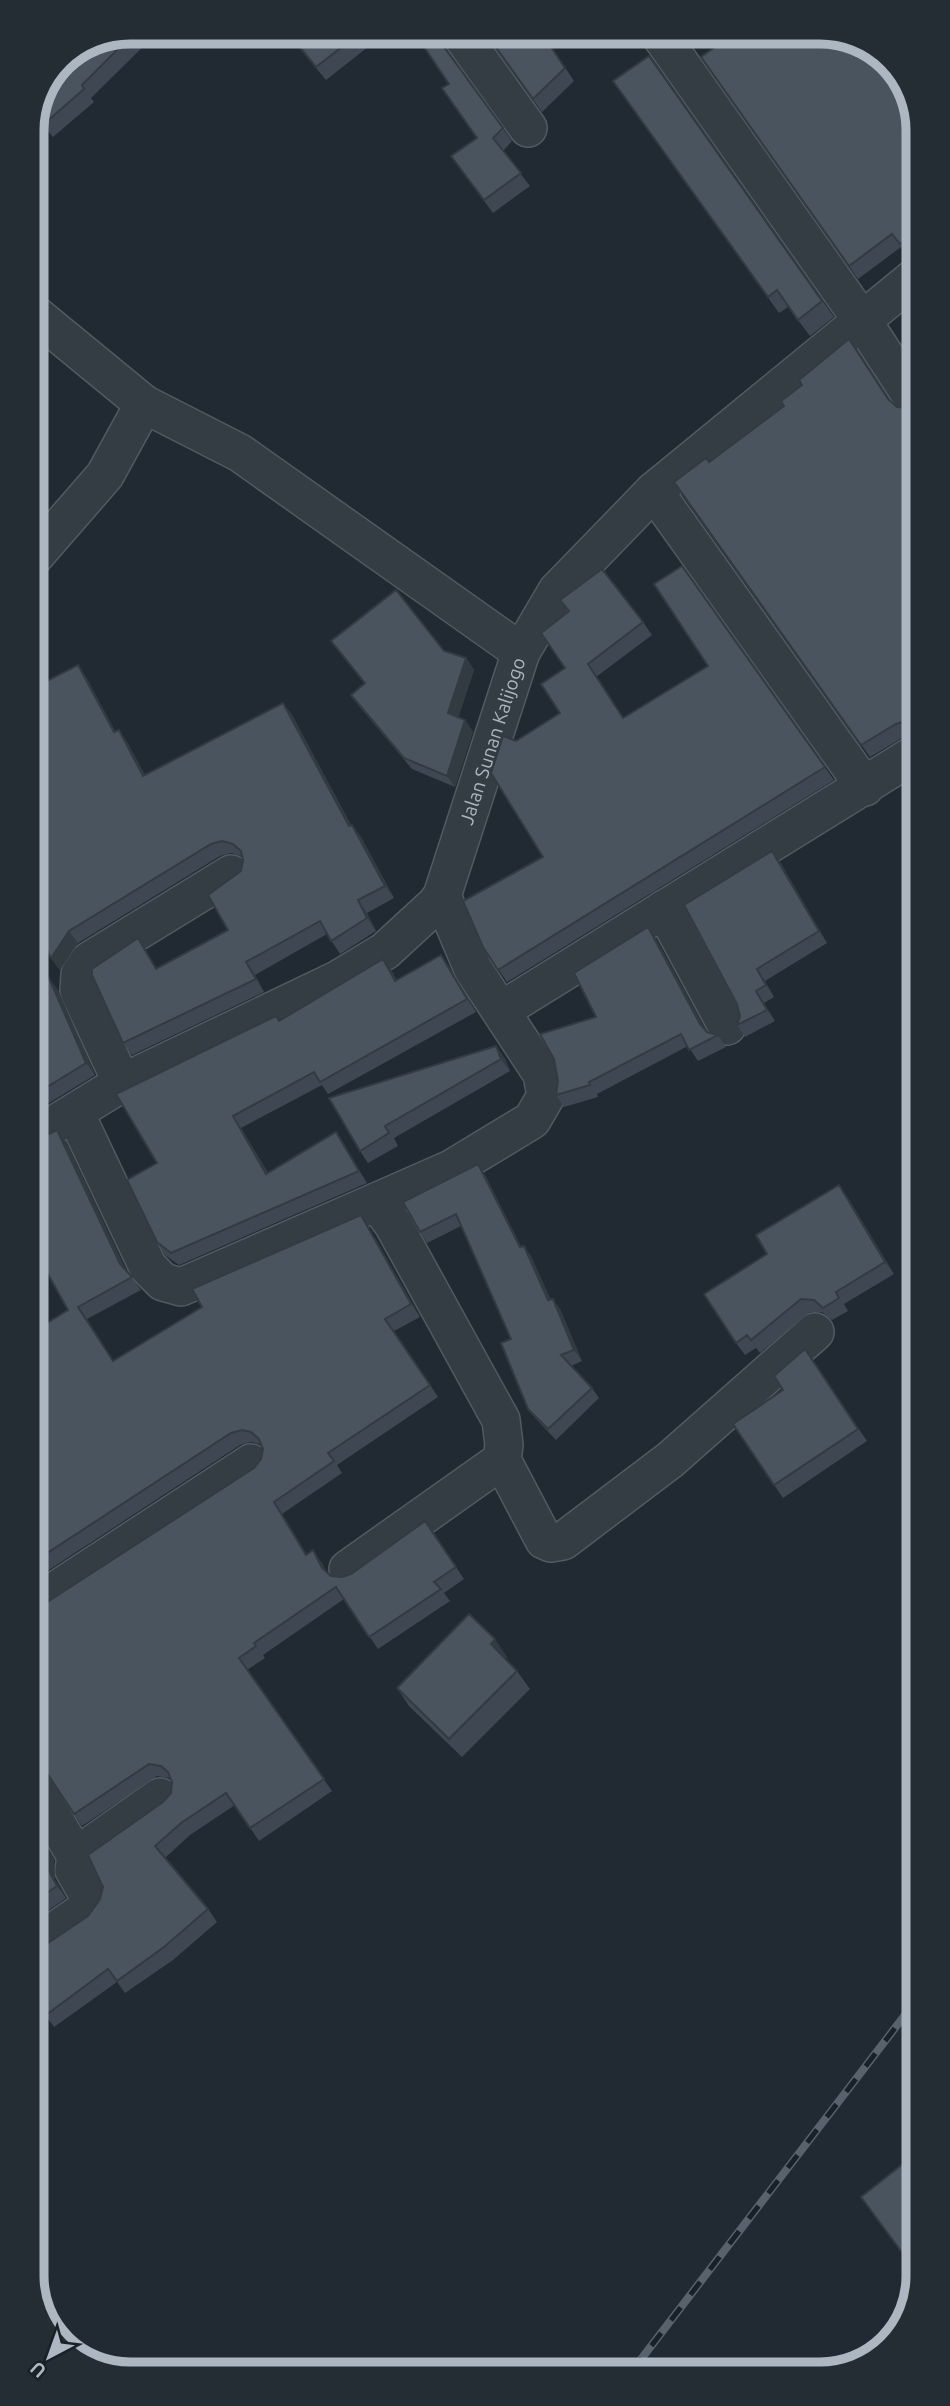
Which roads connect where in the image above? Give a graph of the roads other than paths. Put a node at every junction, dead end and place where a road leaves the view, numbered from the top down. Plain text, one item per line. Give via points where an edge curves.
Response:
1 (468, 44) edge
2 (666, 44) edge
3 (528, 128) dead end
4 (906, 285) edge
5 (44, 322) edge
6 (863, 323) junction
7 (906, 388) edge
8 (144, 404) junction
9 (654, 491) junction
10 (44, 545) edge
11 (521, 652) junction
12 (906, 760) edge
13 (865, 787) junction
14 (231, 874) edge
15 (442, 896) junction
16 (664, 909) junction
17 (502, 1010) junction
18 (727, 1026) dead end
19 (122, 1083) junction
20 (75, 1113) junction
21 (44, 1131) edge
22 (376, 1202) junction
23 (815, 1332) dead end
24 (502, 1460) junction
25 (251, 1463) dead end
26 (348, 1569) dead end
27 (44, 1598) edge
28 (160, 1797) dead end
29 (44, 1803) edge
30 (76, 1856) junction
31 (44, 1938) edge

1 - 3 street
2 - 6 street
4 - 6 street, Jalan Sunan Kalijogo
5 - 8 street
6 - 7 street
6 - 9 street, Jalan Sunan Kalijogo
8 - 10 street via 105,475
8 - 11 street via 240,453
9 - 11 street, Jalan Sunan Kalijogo via 557,591
9 - 13 street
11 - 15 street, Jalan Sunan Kalijogo
12 - 13 street
13 - 16 street
14 - 19 street via 89,961 80,974 79,991
15 - 17 street via 473,969
15 - 19 street, Jalan Sunan Kalijogo via 385,951 337,980
16 - 17 street
16 - 18 street
17 - 22 street via 542,1074 546,1096 532,1120 451,1168
19 - 20 street, Jalan Sunan Kalijogo
20 - 21 street, Jalan Sunan Kalijogo
20 - 22 street via 148,1267 163,1282 181,1287
22 - 24 street via 393,1224 501,1420
23 - 24 street via 670,1460 563,1541 544,1540
24 - 26 street
25 - 27 street
28 - 30 street
29 - 30 street
30 - 31 street via 74,1870 91,1900 84,1911

